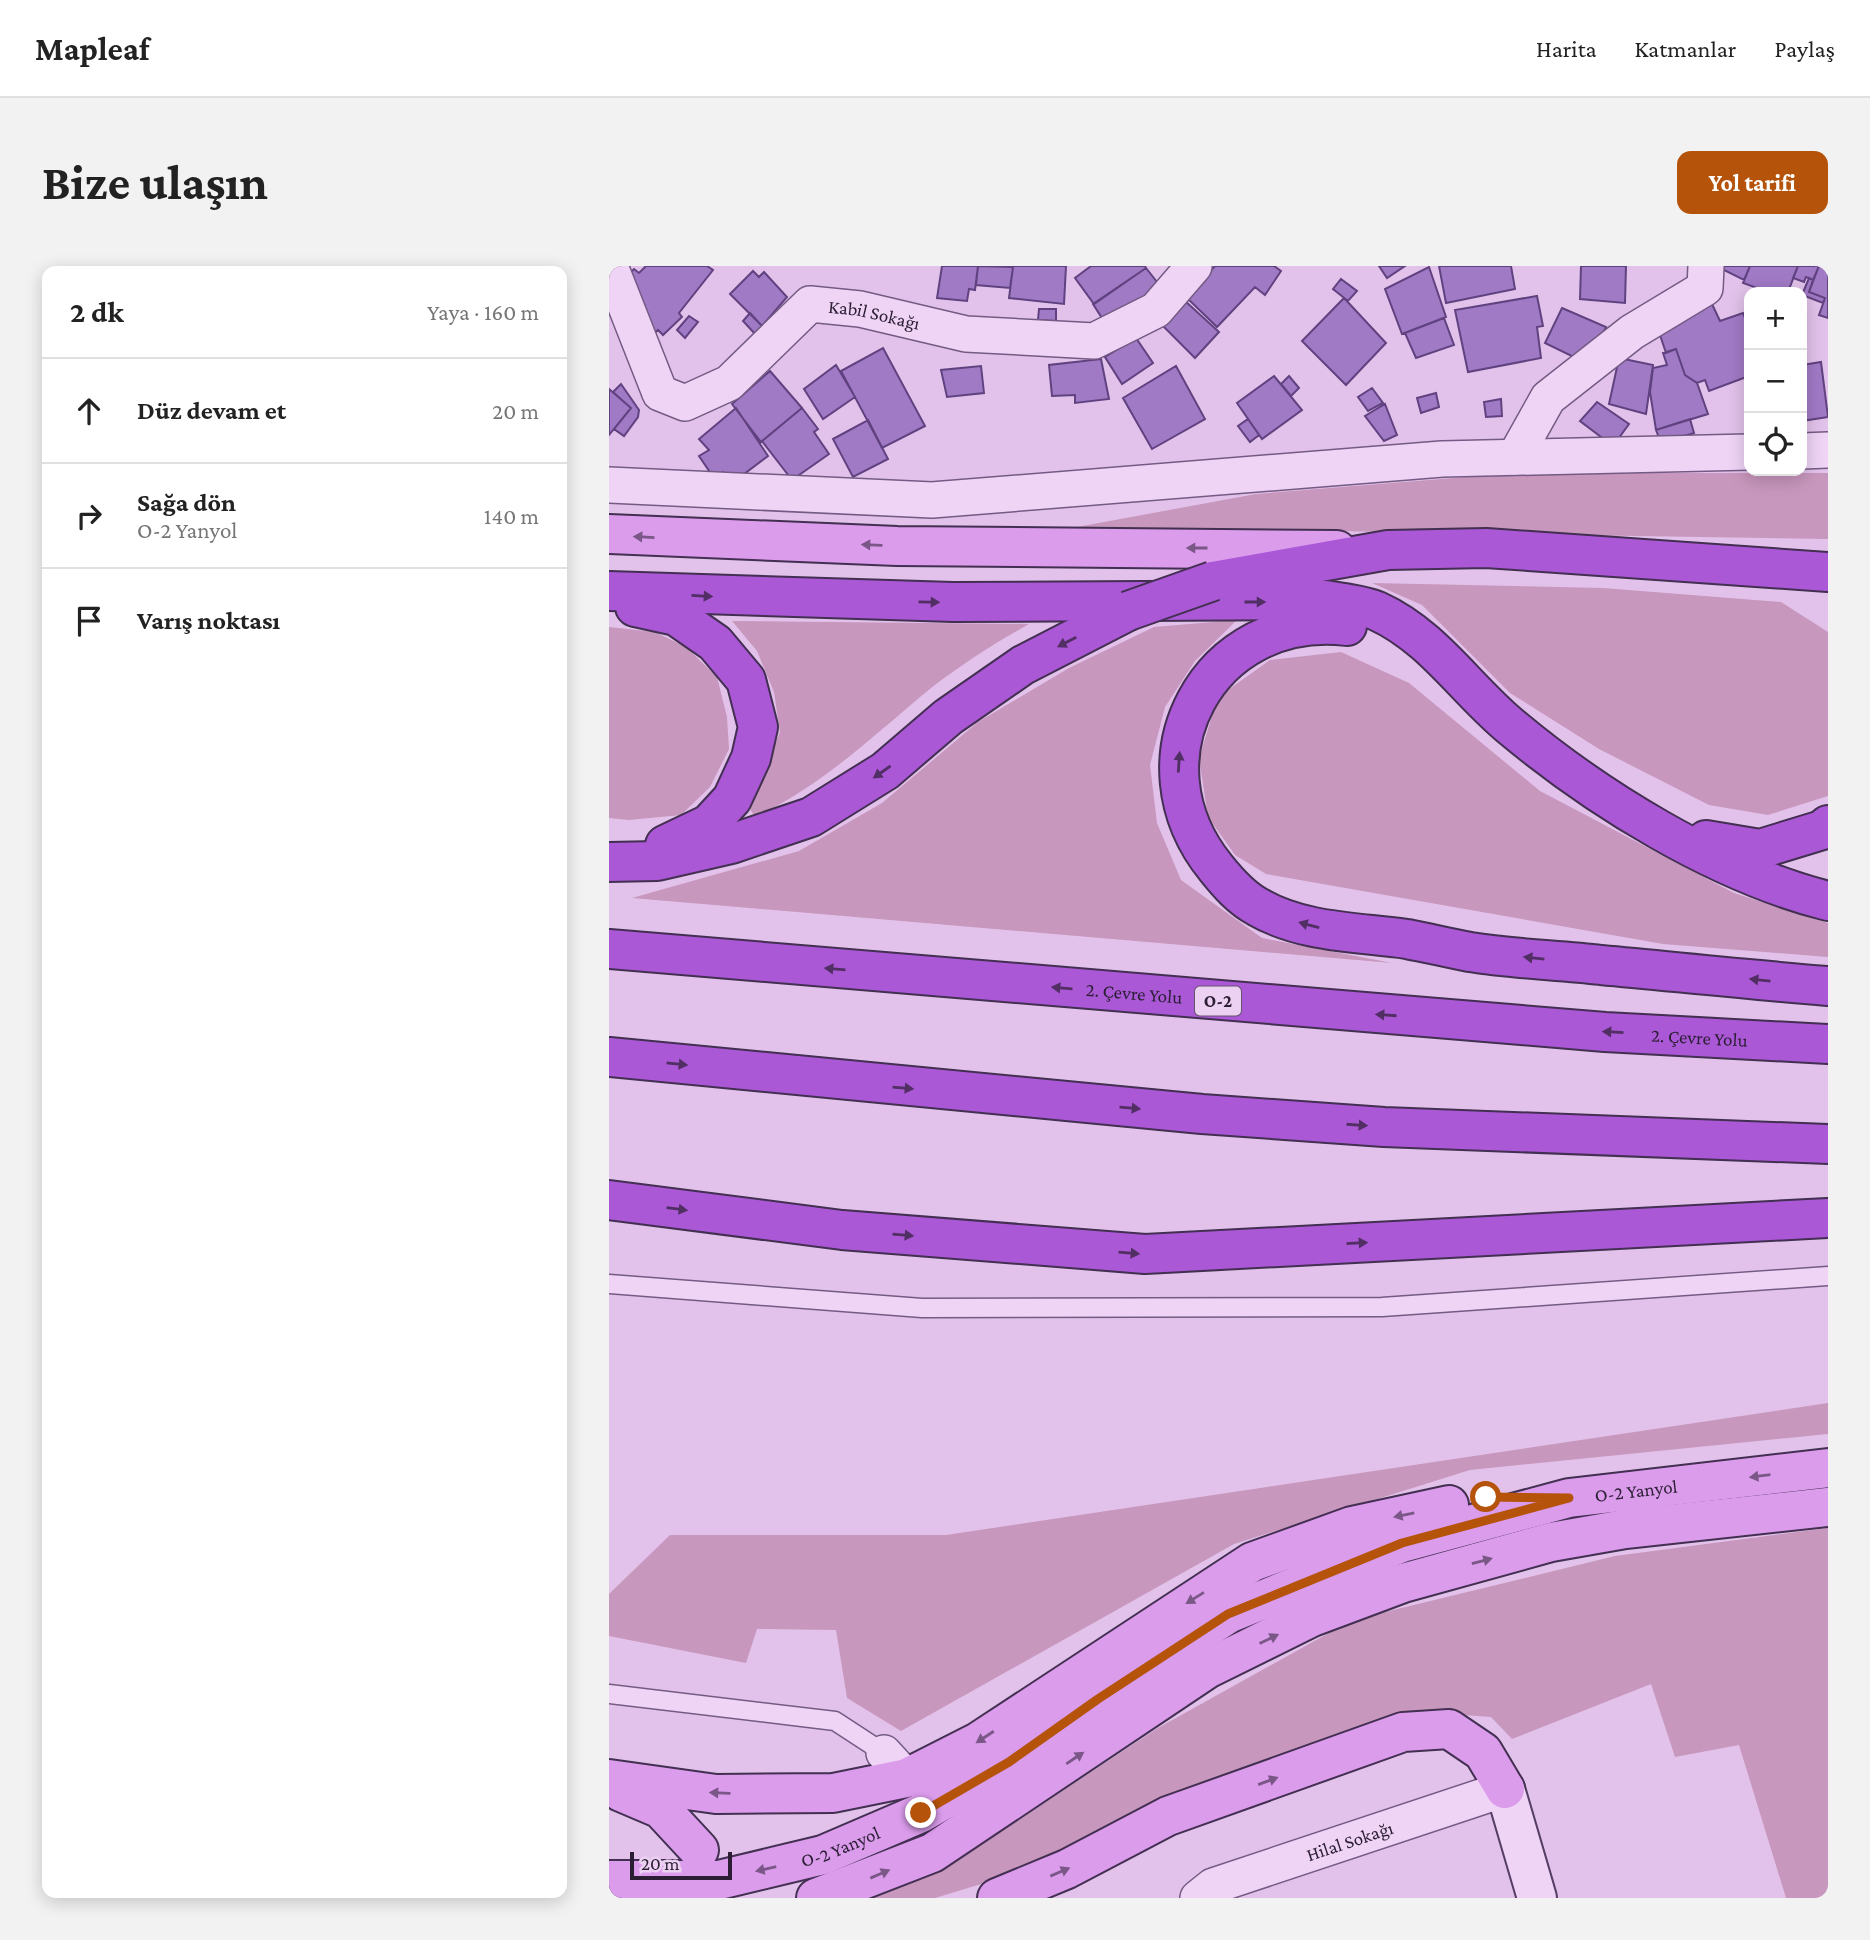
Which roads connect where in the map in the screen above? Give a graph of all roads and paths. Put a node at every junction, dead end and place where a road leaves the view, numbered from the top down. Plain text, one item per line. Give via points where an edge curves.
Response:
1 (610, 266) edge
2 (1194, 266) edge
3 (1706, 266) edge
4 (1828, 450) edge
5 (1807, 451) edge
6 (1744, 452) edge
7 (1515, 457) junction
8 (609, 485) edge
9 (609, 534) edge
10 (1388, 550) junction
11 (1767, 567) junction
12 (1828, 572) edge
13 (609, 592) edge
14 (1828, 598) edge
15 (609, 602) edge
16 (1470, 685) junction
17 (1633, 812) junction
18 (1828, 825) edge
19 (609, 861) edge
20 (1828, 901) edge
21 (609, 949) edge
22 (1828, 986) edge
23 (1828, 1044) edge
24 (609, 1057) edge
25 (1828, 1144) edge
26 (609, 1200) edge
27 (1828, 1217) edge
28 (1828, 1276) edge
29 (609, 1284) edge
30 (1828, 1468) edge
31 (1569, 1498) junction
32 (1828, 1507) edge
33 (609, 1693) edge
34 (895, 1765) junction
35 (609, 1779) edge
36 (609, 1786) edge
37 (1504, 1789) junction
38 (699, 1850) dead end
39 (609, 1880) edge
40 (817, 1898) edge
41 (997, 1898) edge
42 (1198, 1898) edge
43 (1537, 1898) edge

1 - 2 street, Kabil Sokağı via 660,393 685,403 729,383 810,304 860,309 966,334 1094,341 1156,310
3 - 7 street via 1705,288 1632,332 1548,398
4 - 5 street
6 - 7 street
7 - 8 street via 932,500
10 -> 9 main road via 897,546
10 - 11 highway via 1486,548
10 -> 19 highway, bridge via 1213,581 1128,611 1023,665 948,717 885,771 811,817 731,844 657,861
11 - 12 highway
11 - 14 highway
13 -> 16 highway via 953,602 1325,600 1375,610 1415,632
15 - 19 highway via 676,616 715,643 746,680 758,727 751,758 733,799 709,824 645,853
16 - 17 highway via 1553,760
22 -> 16 highway via 1472,952 1324,929 1258,908 1230,886 1206,856 1185,818 1178,788 1180,751 1202,689 1228,659 1267,635 1318,622 1376,629
17 - 18 highway via 1694,838 1760,849
17 - 20 highway via 1724,865
23 -> 21 highway, 2. Çevre Yolu / O-2 via 1592,1031
24 -> 25 highway via 1202,1114
26 -> 27 highway via 842,1230 1145,1254
28 - 29 lane via 1368,1307 922,1308
30 -> 31 main road, O-2 Yanyol
31 -> 34 main road via 1486,1497 1352,1526 1252,1562 978,1742
31 -> 39 main road, O-2 Yanyol via 1402,1543 1228,1614 1009,1762 921,1813 823,1855 719,1880
40 -> 32 main road via 932,1853 1207,1670 1312,1617 1403,1583 1551,1542 1625,1529
33 - 34 lane via 835,1721
34 -> 35 main road via 833,1793 729,1794
36 - 38 main road via 661,1809
41 -> 37 main road via 1067,1869 1168,1816 1403,1732 1449,1729 1483,1752
37 - 42 street, Hilal Sokağı via 1213,1886
37 - 43 main road

